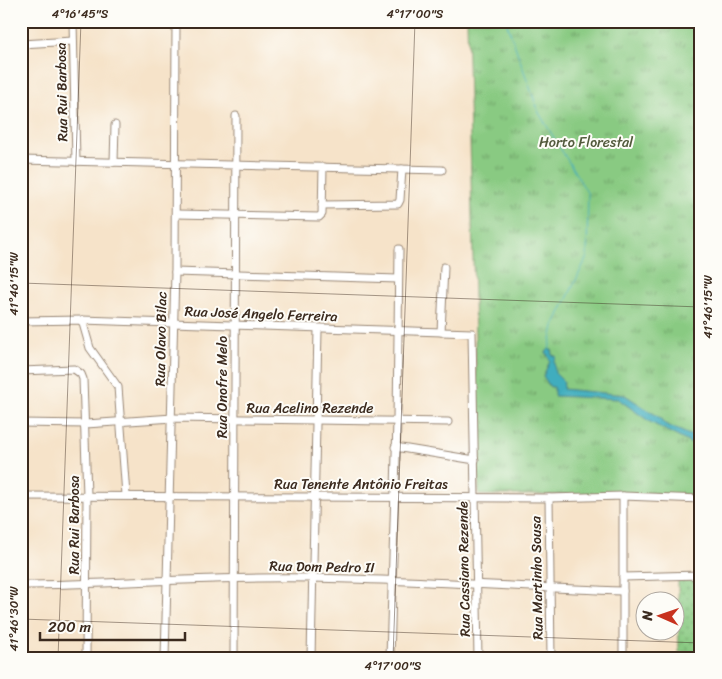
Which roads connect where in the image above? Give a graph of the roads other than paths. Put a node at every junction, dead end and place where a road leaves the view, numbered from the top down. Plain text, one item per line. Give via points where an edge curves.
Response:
1 (73, 21) edge
2 (176, 21) edge
3 (73, 41) junction
4 (21, 44) edge
5 (236, 116) dead end
6 (115, 125) dead end
7 (21, 160) edge
8 (76, 162) junction
9 (114, 162) junction
10 (176, 162) junction
11 (236, 165) junction
12 (323, 167) junction
13 (402, 169) junction
14 (442, 170) dead end
15 (322, 205) junction
16 (176, 214) junction
17 (235, 216) junction
18 (399, 249) dead end
19 (444, 267) dead end
20 (175, 272) junction
21 (235, 274) junction
22 (398, 279) junction
23 (82, 320) junction
24 (21, 322) edge
25 (173, 323) junction
26 (235, 326) junction
27 (318, 330) junction
28 (398, 331) junction
29 (442, 332) junction
30 (470, 333) joint
31 (21, 371) edge
32 (172, 418) junction
33 (235, 420) junction
34 (397, 420) junction
35 (122, 421) junction
36 (318, 422) junction
37 (448, 422) dead end
38 (21, 423) edge
39 (86, 424) junction
40 (396, 448) junction
41 (474, 460) junction
42 (86, 495) junction
43 (126, 495) junction
44 (170, 495) junction
45 (21, 496) edge
46 (314, 496) junction
47 (394, 496) junction
48 (623, 496) junction
49 (234, 497) junction
50 (476, 497) junction
51 (549, 498) junction
52 (701, 498) edge
53 (701, 576) edge
54 (623, 577) junction
55 (234, 578) junction
56 (312, 578) junction
57 (167, 579) junction
58 (392, 580) junction
59 (87, 584) junction
60 (21, 585) edge
61 (477, 585) junction
62 (550, 588) junction
63 (623, 591) junction
64 (701, 657) edge
65 (86, 658) edge
66 (165, 658) edge
67 (234, 658) edge
68 (311, 658) edge
69 (390, 658) edge
70 (478, 658) edge
71 (546, 658) edge
72 (551, 658) edge
73 (586, 658) edge
74 (623, 658) edge
75 (661, 658) edge

1 - 3 street, Rua Rui Barbosa
2 - 10 street, Rua Olavo Bilac
3 - 4 street
3 - 8 street, Rua Rui Barbosa
5 - 11 street, Rua Onofre Melo
6 - 9 street
7 - 8 street
8 - 9 street
9 - 10 street
10 - 11 street
10 - 16 street, Rua Olavo Bilac
11 - 12 street
11 - 17 street, Rua Onofre Melo
12 - 13 street
12 - 15 street
13 - 14 street
13 - 15 street via 400,200 396,204
15 - 17 street via 321,215 317,218
16 - 17 street
16 - 20 street, Rua Olavo Bilac
17 - 21 street, Rua Onofre Melo
18 - 22 street
19 - 29 street
20 - 21 street
20 - 25 street, Rua Olavo Bilac
21 - 22 street
21 - 26 street, Rua Onofre Melo
22 - 28 street
23 - 24 street, Rua José Angelo Ferreira
23 - 25 street, Rua José Angelo Ferreira
23 - 35 street via 90,348 118,387
25 - 26 street, Rua José Angelo Ferreira
25 - 32 street, Rua Olavo Bilac
26 - 27 street, Rua José Angelo Ferreira
26 - 33 street, Rua Onofre Melo
27 - 28 street, Rua José Angelo Ferreira
27 - 36 street
28 - 29 street, Rua José Angelo Ferreira
28 - 34 street
29 - 30 street, Rua José Angelo Ferreira
30 - 41 street, Rua Cassiano Rezende via 473,336
31 - 39 street, Rua Rui Barbosa via 74,369 81,374
32 - 33 street, Rua Acelino Rezende
32 - 35 street, Rua Acelino Rezende
32 - 44 street, Rua Olavo Bilac
33 - 36 street, Rua Acelino Rezende
33 - 49 street, Rua Onofre Melo
34 - 36 street, Rua Acelino Rezende
34 - 37 street, Rua Acelino Rezende
34 - 40 street
35 - 39 street, Rua Acelino Rezende
35 - 43 street
36 - 46 street
38 - 39 street, Rua Acelino Rezende
39 - 42 street, Rua Rui Barbosa
40 - 41 street
40 - 47 street
41 - 50 street, Rua Cassiano Rezende
42 - 43 street, Rua Tenente Antônio Freitas
42 - 45 street, Rua Tenente Antônio Freitas
42 - 59 street, Rua Rui Barbosa
43 - 44 street, Rua Tenente Antônio Freitas
44 - 49 street, Rua Tenente Antônio Freitas
44 - 57 street, Rua Olavo Bilac
46 - 47 street, Rua Tenente Antônio Freitas
46 - 49 street, Rua Tenente Antônio Freitas
46 - 56 street
47 - 50 street, Rua Tenente Antônio Freitas
47 - 58 street
48 - 51 street, Rua Tenente Antônio Freitas
48 - 52 street, Rua Tenente Antônio Freitas
48 - 54 street
49 - 55 street, Rua Onofre Melo
50 - 51 street, Rua Tenente Antônio Freitas
50 - 61 street, Rua Cassiano Rezende
51 - 62 street, Rua Martinho Sousa
53 - 54 street
54 - 63 street
55 - 56 street, Rua Dom Pedro II
55 - 57 street, Rua Dom Pedro II
55 - 67 street, Rua Onofre Melo
56 - 58 street, Rua Dom Pedro II
56 - 68 street
57 - 59 street, Rua Dom Pedro II
57 - 66 street, Rua Olavo Bilac
58 - 61 street, Rua Dom Pedro II
58 - 69 street
59 - 60 street, Rua Dom Pedro II
59 - 65 street, Rua Rui Barbosa
61 - 62 street, Rua Dom Pedro II
61 - 70 street, Rua Cassiano Rezende
62 - 63 street, Rua Dom Pedro II
62 - 72 street, Rua Martinho Sousa
63 - 74 street
64 - 75 street
71 - 72 street
72 - 73 street

